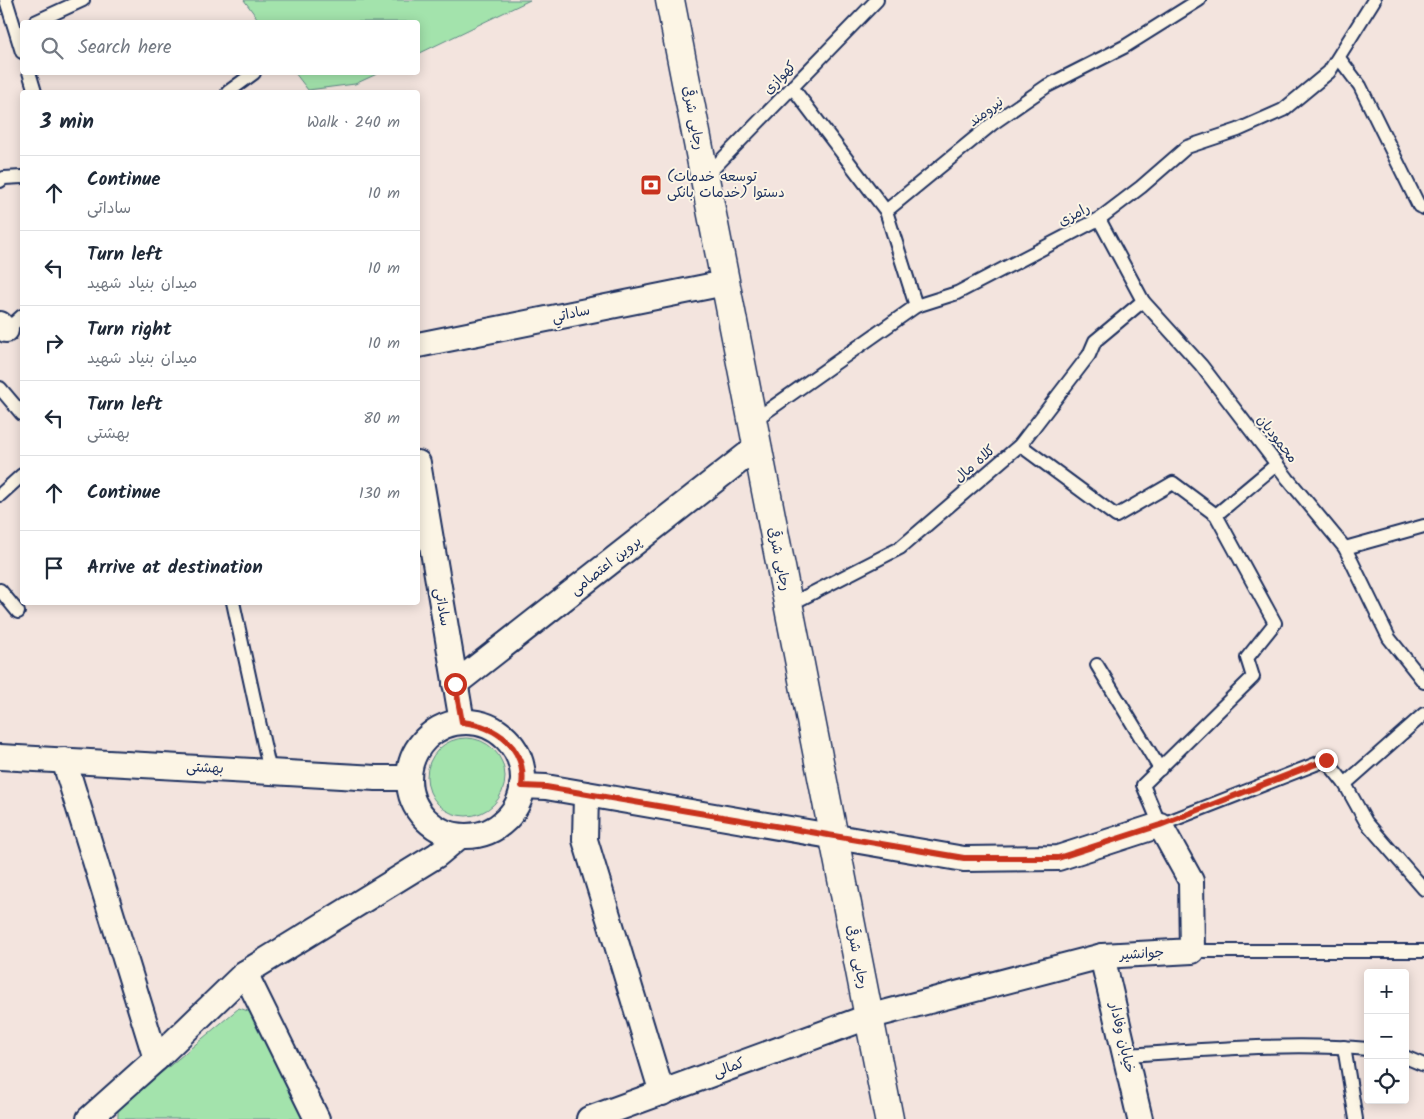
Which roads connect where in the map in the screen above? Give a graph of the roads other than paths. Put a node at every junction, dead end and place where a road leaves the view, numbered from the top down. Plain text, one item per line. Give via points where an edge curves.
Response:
1 (6, 0) edge
2 (82, 0) edge
3 (670, 0) edge
4 (877, 0) edge
5 (1199, 0) edge
6 (1374, 0) edge
7 (39, 20) edge
8 (19, 30) edge
9 (1338, 58) junction
10 (30, 75) edge
11 (251, 75) edge
12 (792, 87) junction
13 (34, 90) edge
14 (231, 90) edge
15 (20, 177) edge
16 (704, 177) junction
17 (0, 182) edge
18 (1424, 208) edge
19 (886, 211) junction
20 (1100, 219) junction
21 (725, 283) junction
22 (1143, 301) junction
23 (916, 306) junction
24 (420, 345) edge
25 (0, 388) edge
26 (20, 412) edge
27 (752, 420) junction
28 (1020, 445) junction
29 (756, 448) junction
30 (1276, 464) junction
31 (420, 475) edge
32 (20, 476) edge
33 (0, 495) edge
34 (1216, 515) junction
35 (1424, 526) edge
36 (1345, 548) junction
37 (0, 590) edge
38 (234, 605) edge
39 (789, 605) junction
40 (18, 612) dead end
41 (1098, 665) dead end
42 (1424, 682) edge
43 (455, 684) junction
44 (1424, 714) edge
45 (462, 722) junction
46 (0, 757) edge
47 (64, 760) junction
48 (1160, 768) junction
49 (270, 772) junction
50 (409, 778) junction
51 (1345, 784) junction
52 (522, 786) junction
53 (586, 794) junction
54 (1160, 825) junction
55 (460, 836) junction
56 (834, 836) junction
57 (1424, 888) edge
58 (1192, 951) junction
59 (1424, 951) edge
60 (1102, 956) junction
61 (245, 973) junction
62 (868, 1017) junction
63 (1344, 1047) junction
64 (1364, 1049) edge
65 (1126, 1055) junction
66 (156, 1059) junction
67 (1409, 1059) edge
68 (1424, 1065) edge
69 (662, 1093) junction
70 (88, 1119) edge
71 (316, 1119) edge
72 (590, 1119) edge
73 (888, 1119) edge
74 (1140, 1119) edge
75 (1356, 1119) edge

1 - 8 lane
2 - 7 lane
3 - 16 street, رجایی شرقی
4 - 12 lane, کهوازی
5 - 19 lane, نیرومند via 1124,47 1048,86 992,124
6 - 9 lane, رامزی
9 - 18 lane via 1360,86 1419,206
9 - 20 lane, رامزی via 1330,72 1283,110 1187,147
10 - 13 lane
11 - 14 lane
12 - 16 lane, کهوازی
12 - 19 lane
15 - 17 lane via 4,178
16 - 21 street, رجایی شرقی
19 - 23 lane
20 - 22 lane, محمودیان
20 - 23 lane, رامزی via 957,293
21 - 24 street, ساداتي
21 - 27 street, رجایی شرقی
22 - 28 lane, کلاه مال via 1095,341 1089,355
22 - 30 lane, محمودیان via 1201,365
23 - 27 lane, رامزی
25 - 26 lane
27 - 29 street, رجایی شرقی
28 - 34 lane via 1116,516 1173,483
28 - 39 lane, کلاه مال via 900,548
29 - 39 street, رجایی شرقی
29 - 43 street, پروین اعتصامی
30 - 34 lane
30 - 36 lane, محمودیان
31 - 43 street, ساداتی
32 - 33 lane
34 - 48 lane via 1274,623 1247,658 1253,677
35 - 36 lane
36 - 42 lane, محمودیان via 1390,638
37 - 40 lane
38 - 49 lane
39 - 56 street, رجایی شرقی
41 - 48 lane
43 - 45 street, ساداتی
44 - 51 lane
45 - 50 street via 444,726 428,736 416,750
45 - 52 street via 481,724 498,732 511,745 520,762
46 - 47 street, بهشتی
47 - 49 street, بهشتی
47 - 66 street
48 - 54 lane via 1143,785
49 - 50 street, بهشتی
50 - 55 street via 414,805 426,820 441,831
51 - 54 lane via 1326,760
51 - 57 lane via 1366,822
52 - 53 street
52 - 55 street via 510,815 496,828 478,835
53 - 56 street
53 - 69 street via 585,840
54 - 56 street via 1058,858 964,858
54 - 58 street via 1191,881
55 - 61 street via 437,855
56 - 62 street, رجایی شرقی
58 - 59 lane, جوانشیر
58 - 60 street, جوانشیر
60 - 62 street, جوانشیر
60 - 65 street, خیابان وفادار
61 - 66 street
61 - 71 street
62 - 69 street, کمالی
62 - 73 street, رجایی شرقی
63 - 64 lane
63 - 65 lane via 1216,1049
63 - 75 lane
65 - 74 street, خیابان وفادار
66 - 70 street
67 - 68 lane
69 - 72 street, کمالی

